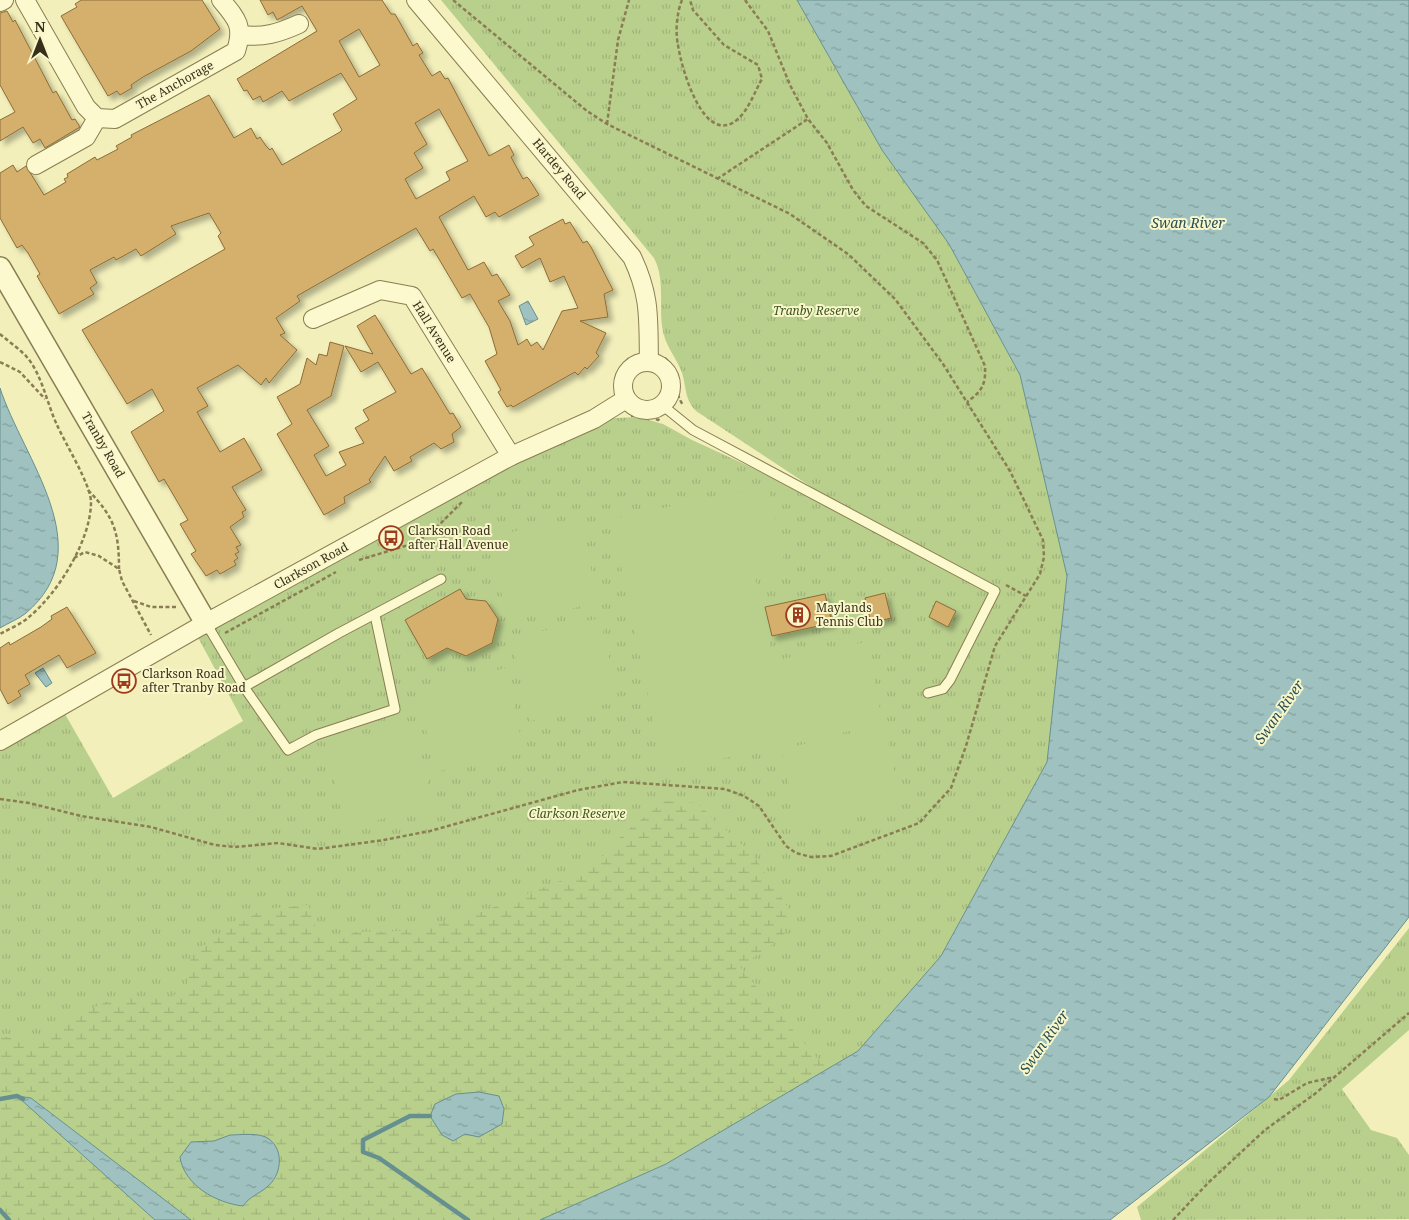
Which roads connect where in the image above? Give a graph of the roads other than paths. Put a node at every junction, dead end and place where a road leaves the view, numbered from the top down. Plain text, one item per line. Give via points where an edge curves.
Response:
1 (4, 0) edge
2 (222, 0) edge
3 (416, 0) edge
4 (0, 2) edge
5 (30, 2) edge
6 (299, 24) dead end
7 (241, 35) junction
8 (97, 118) junction
9 (36, 165) dead end
10 (0, 268) edge
11 (313, 319) dead end
12 (649, 361) junction
13 (627, 408) junction
14 (665, 408) junction
15 (511, 456) junction
16 (441, 579) dead end
17 (375, 615) junction
18 (211, 630) junction
19 (244, 686) junction
20 (928, 693) dead end
21 (0, 741) edge

1 - 4 street
2 - 7 street via 236,17
3 - 12 street, Hardey Road via 632,257 648,301
5 - 8 street via 86,107
6 - 7 street via 278,34 259,38
7 - 8 street, The Anchorage via 236,51 115,119
8 - 9 street via 86,137
10 - 18 street, Tranby Road
11 - 15 street, Hall Avenue via 380,290 412,296
12 - 13 street via 631,366 625,373 623,391
12 - 14 street via 666,370 670,378 671,388
13 - 14 street
13 - 15 street, Clarkson Road
14 - 20 lane via 692,430 995,592 950,680 943,689
15 - 18 street, Clarkson Road
16 - 17 lane
17 - 19 lane
17 - 19 lane via 394,709 316,735 288,750
18 - 19 lane
18 - 21 street, Clarkson Road via 159,650

